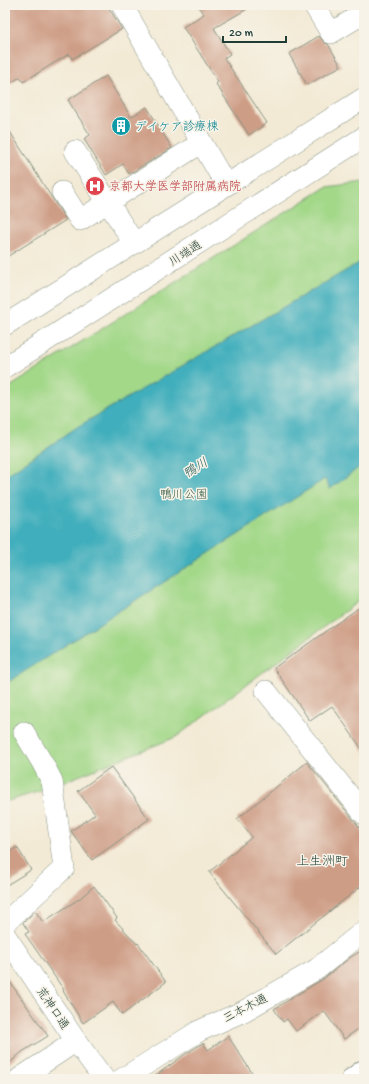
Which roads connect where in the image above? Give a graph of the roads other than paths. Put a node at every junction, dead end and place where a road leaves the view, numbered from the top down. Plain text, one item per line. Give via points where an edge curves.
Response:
1 (122, 5) edge
2 (314, 5) edge
3 (364, 13) edge
4 (364, 98) edge
5 (364, 137) edge
6 (202, 143) junction
7 (76, 151) dead end
8 (226, 185) junction
9 (62, 192) dead end
10 (108, 202) junction
11 (134, 243) junction
12 (5, 325) edge
13 (5, 368) edge
14 (266, 691) dead end
15 (24, 732) dead end
16 (364, 814) edge
17 (5, 923) edge
18 (364, 931) edge
19 (5, 935) edge
20 (76, 1041) junction
21 (364, 1071) edge
22 (19, 1079) edge
23 (104, 1079) edge
24 (122, 1079) edge
25 (353, 1079) edge

1 - 6 street
2 - 3 street via 331,33
4 - 8 street
5 - 13 street, 川端通
6 - 8 street
6 - 10 street
7 - 10 street
8 - 11 street
9 - 10 street via 80,220
10 - 11 street
11 - 12 street
14 - 16 street
15 - 17 street via 52,781 64,868
18 - 24 street, 三本木通 via 317,969 244,1011 199,1031
19 - 20 street, 荒神口通
20 - 22 street
20 - 23 street, 荒神口通
21 - 25 main road

